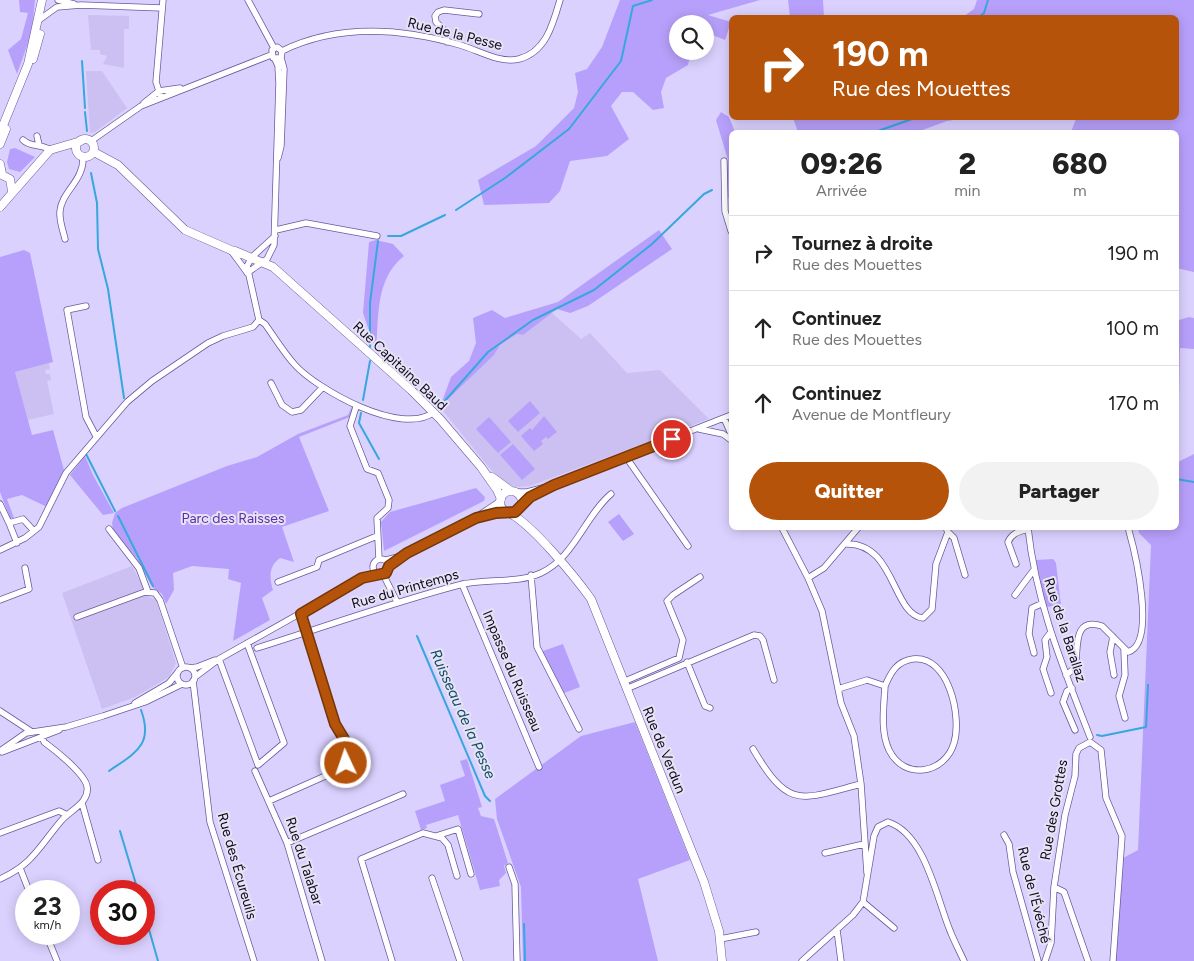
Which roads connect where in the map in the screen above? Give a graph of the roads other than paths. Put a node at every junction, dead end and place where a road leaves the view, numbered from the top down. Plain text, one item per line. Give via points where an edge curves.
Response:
1 (58, 0) edge
2 (163, 0) edge
3 (248, 0) edge
4 (560, 0) edge
5 (44, 1) edge
6 (82, 5) junction
7 (55, 8) junction
8 (162, 8) junction
9 (479, 14) dead end
10 (39, 20) junction
11 (447, 42) junction
12 (274, 48) junction
13 (282, 51) junction
14 (276, 57) junction
15 (160, 94) junction
16 (15, 99) junction
17 (0, 133) edge
18 (37, 136) dead end
19 (23, 140) dead end
20 (80, 141) junction
21 (91, 141) junction
22 (0, 144) edge
23 (39, 146) junction
24 (52, 149) junction
25 (94, 152) junction
26 (80, 154) junction
27 (724, 161) dead end
28 (0, 164) edge
29 (1, 174) edge
30 (29, 174) junction
31 (10, 179) junction
32 (12, 191) junction
33 (0, 207) edge
34 (729, 227) edge
35 (276, 230) junction
36 (274, 236) junction
37 (377, 236) dead end
38 (65, 239) dead end
39 (233, 250) junction
40 (251, 258) junction
41 (261, 263) junction
42 (247, 273) junction
43 (86, 306) dead end
44 (259, 320) junction
45 (271, 383) dead end
46 (322, 388) junction
47 (355, 406) junction
48 (434, 412) junction
49 (729, 417) edge
50 (724, 418) junction
51 (729, 424) edge
52 (728, 428) joint
53 (697, 429) junction
54 (723, 434) junction
55 (96, 436) junction
56 (729, 438) edge
57 (626, 457) junction
58 (481, 467) junction
59 (554, 485) junction
60 (513, 491) junction
61 (611, 494) dead end
62 (500, 500) junction
63 (521, 506) junction
64 (0, 507) edge
65 (508, 512) junction
66 (476, 518) junction
67 (9, 523) junction
68 (109, 530) dead end
69 (783, 530) edge
70 (856, 530) edge
71 (947, 530) edge
72 (1023, 530) edge
73 (1028, 530) edge
74 (34, 531) junction
75 (1129, 531) dead end
76 (377, 536) junction
77 (17, 543) junction
78 (845, 544) junction
79 (688, 546) dead end
80 (0, 550) edge
81 (559, 560) junction
82 (385, 562) junction
83 (1016, 564) dead end
84 (374, 565) junction
85 (24, 568) dead end
86 (1033, 570) junction
87 (380, 574) junction
88 (965, 575) dead end
89 (531, 576) junction
90 (700, 577) dead end
91 (362, 578) junction
92 (808, 578) junction
93 (278, 582) dead end
94 (462, 584) junction
95 (148, 592) junction
96 (1015, 595) dead end
97 (0, 600) edge
98 (397, 602) junction
99 (1042, 604) junction
100 (301, 614) junction
101 (77, 617) dead end
102 (306, 632) junction
103 (1051, 632) junction
104 (1114, 637) junction
105 (247, 643) junction
106 (257, 648) dead end
107 (1124, 650) junction
108 (1034, 652) dead end
109 (219, 659) junction
110 (687, 662) junction
111 (190, 668) junction
112 (180, 670) junction
113 (1066, 674) junction
114 (1114, 675) dead end
115 (194, 679) junction
116 (774, 680) dead end
117 (183, 684) junction
118 (625, 686) junction
119 (886, 686) junction
120 (1072, 688) junction
121 (838, 689) junction
122 (1051, 694) dead end
123 (196, 700) junction
124 (134, 704) junction
125 (710, 708) dead end
126 (0, 711) edge
127 (1125, 718) dead end
128 (17, 723) junction
129 (579, 730) dead end
130 (1075, 730) dead end
131 (32, 732) junction
132 (45, 734) junction
133 (19, 737) junction
134 (1090, 737) dead end
135 (33, 739) junction
136 (24, 743) junction
137 (753, 749) dead end
138 (0, 752) edge
139 (539, 766) dead end
140 (255, 771) dead end
141 (861, 784) junction
142 (403, 794) dead end
143 (269, 800) junction
144 (82, 803) junction
145 (67, 815) junction
146 (0, 833) edge
147 (1004, 835) dead end
148 (436, 836) junction
149 (287, 843) junction
150 (864, 844) junction
151 (825, 853) dead end
152 (98, 860) dead end
153 (509, 867) dead end
154 (20, 868) junction
155 (867, 873) junction
156 (471, 874) dead end
157 (457, 876) dead end
158 (432, 878) dead end
159 (0, 879) edge
160 (25, 880) edge
161 (1054, 888) junction
162 (863, 902) junction
163 (894, 928) dead end
164 (837, 930) junction
165 (756, 932) dead end
166 (720, 939) junction
167 (50, 945) edge
168 (57, 961) edge
169 (252, 961) edge
170 (322, 961) edge
171 (392, 961) edge
172 (460, 961) edge
173 (517, 961) edge
174 (722, 961) edge
175 (802, 961) edge
176 (841, 961) edge
177 (964, 961) edge
178 (1038, 961) edge
179 (1044, 961) edge
180 (1088, 961) edge
181 (1113, 961) edge

1 - 6 street
2 - 8 street
3 - 12 street
4 - 11 street, Rue de la Pesse via 547,38 525,57 505,60
5 - 7 street
5 - 10 main road
6 - 7 street
6 - 8 street
7 - 10 street
8 - 15 street via 156,82
9 - 11 street via 438,12 436,22 446,32
10 - 16 main road
11 - 13 street, Rue de la Pesse via 374,30 311,39
12 - 13 street
12 - 14 street
13 - 14 street
14 - 15 street
14 - 35 street via 284,76 282,146 276,165
15 - 21 street
16 - 17 main road
16 - 22 main road
18 - 23 street
19 - 23 street
20 - 21 main road
20 - 24 main road
20 - 26 main road via 76,147
21 - 25 main road
23 - 24 street
24 - 26 main road
24 - 30 main road
25 - 26 main road via 88,157
25 - 39 main road, Rue Capitaine Baud via 118,165 185,230
26 - 38 street via 82,173 61,206 60,220
27 - 34 street
28 - 29 main road
29 - 31 main road
30 - 31 main road
30 - 32 main road
31 - 32 main road
32 - 33 main road
35 - 36 street
35 - 37 street via 306,223
36 - 40 street
36 - 41 street via 274,245
39 - 40 main road, Rue Capitaine Baud
39 - 42 street
40 - 41 main road, Rue Capitaine Baud
40 - 42 street
41 - 42 street
41 - 48 main road, Rue Capitaine Baud via 285,277
42 - 44 street
43 - 55 street via 67,310 86,417
44 - 46 street via 295,365
44 - 55 street via 253,327 208,344 152,382 118,410
45 - 46 street via 282,405 292,412 301,410
46 - 47 street
47 - 48 street via 400,417 423,418
47 - 76 street via 350,426 367,469 378,473 389,500 388,508 377,518
48 - 58 main road, Rue Capitaine Baud
49 - 50 street
50 - 52 street
50 - 53 street
50 - 54 street via 721,425
51 - 52 street
53 - 54 street
53 - 57 street
54 - 56 street
55 - 74 street via 66,472 45,516
57 - 59 street
57 - 79 street
58 - 60 main road, Rue Capitaine Baud
58 - 62 main road, Rue Capitaine Baud via 496,487
59 - 60 street via 527,492
59 - 63 street via 530,497
60 - 62 main road via 506,492
60 - 63 main road via 521,496
61 - 81 street via 590,516
62 - 65 main road via 502,508
62 - 66 street
63 - 65 main road via 515,512
63 - 81 main road, Rue de Verdun
64 - 67 street
65 - 66 street
65 - 81 main road, Rue de Verdun via 522,520
66 - 82 street
67 - 74 street via 24,519
67 - 77 street
68 - 95 street via 138,568
69 - 92 street
70 - 78 street
71 - 78 street via 936,564 932,608 923,618 911,612 876,553 858,545
71 - 88 street via 954,538
72 - 83 street via 1008,542
73 - 86 street, Rue de la Barallaz
74 - 77 street
75 - 107 street via 1140,575 1142,632 1135,649
76 - 82 street
76 - 93 street via 319,560 317,567
77 - 80 street
78 - 92 street via 824,568
81 - 89 street, Rue du Printemps
81 - 118 main road, Rue de Verdun via 590,599
82 - 84 street
82 - 87 street
84 - 87 street
84 - 91 street
85 - 97 street via 30,589
86 - 96 street
86 - 99 street, Rue de la Barallaz
87 - 91 street
87 - 98 street
89 - 94 street, Rue du Printemps
89 - 129 street via 536,647
90 - 118 street via 667,601 683,640 679,658
91 - 100 street
92 - 121 street via 822,611
94 - 98 street, Rue du Printemps
94 - 139 street, Impasse du Ruisseau
95 - 101 street
95 - 112 street via 158,596
98 - 102 street, Rue du Printemps
99 - 103 street, Rue de la Barallaz
99 - 108 street via 1032,608 1029,634
100 - 102 street
100 - 105 street
102 - 106 street, Rue du Printemps
102 - 143 street via 335,724 347,744 348,755 341,769
103 - 113 street, Rue de la Barallaz
103 - 122 street via 1045,640 1047,658 1042,669
104 - 107 street
104 - 113 street via 1097,625 1085,627 1077,639 1075,668
104 - 114 street via 1110,652
105 - 109 street
105 - 109 street via 284,743 258,765
107 - 127 street via 1125,675 1119,696
109 - 111 street
109 - 115 street
110 - 116 street via 754,634 764,640
110 - 118 street
110 - 125 street via 706,706
111 - 112 street
111 - 115 street via 194,671
112 - 117 street via 177,678
112 - 124 street via 169,683
113 - 120 street, Rue de la Barallaz
115 - 117 street
115 - 123 street, Rue des Écureuils
117 - 123 street
117 - 124 street via 146,702
118 - 166 main road, Rue de Verdun via 704,882
119 - 119 street via 884,726 887,745 894,758 913,770 938,766 951,753 956,732 952,698 941,671 922,658 907,660 892,670
119 - 121 street via 868,680
120 - 130 street via 1067,691 1063,702
120 - 134 street, Rue de la Barallaz
121 - 141 street via 854,736
123 - 169 street, Rue des Écureuils via 210,822
124 - 132 street
126 - 128 street
128 - 131 street
128 - 133 street
131 - 132 street
131 - 133 street
131 - 135 street
132 - 135 street
132 - 144 street via 48,745 85,782 87,794
133 - 136 street
133 - 138 street
135 - 136 street
136 - 138 street
137 - 141 street via 776,784 798,796 816,797
140 - 143 street, Rue du Talabar
141 - 150 street
142 - 149 street
143 - 149 street, Rue du Talabar
144 - 145 street
144 - 152 street
145 - 146 street via 59,811
145 - 154 street via 36,854
147 - 178 street, Rue de l'Évéché
148 - 156 street via 458,830
148 - 157 street via 448,845
148 - 171 street via 422,833 361,859
149 - 170 street, Rue du Talabar
150 - 151 street
150 - 155 street
153 - 173 street via 515,884
154 - 159 street
154 - 160 street
155 - 162 street
155 - 177 street via 878,827 888,822 896,824 924,860
158 - 172 street
161 - 179 street, Rue des Grottes via 1051,944
161 - 180 street via 1064,892
161 - 181 street, Rue des Grottes via 1064,815 1076,776 1076,754 1079,748 1090,742 1102,750 1106,798 1122,836
162 - 163 street
162 - 164 street
164 - 175 street
164 - 176 street
165 - 166 street
166 - 174 main road, Rue de Verdun
167 - 168 street

